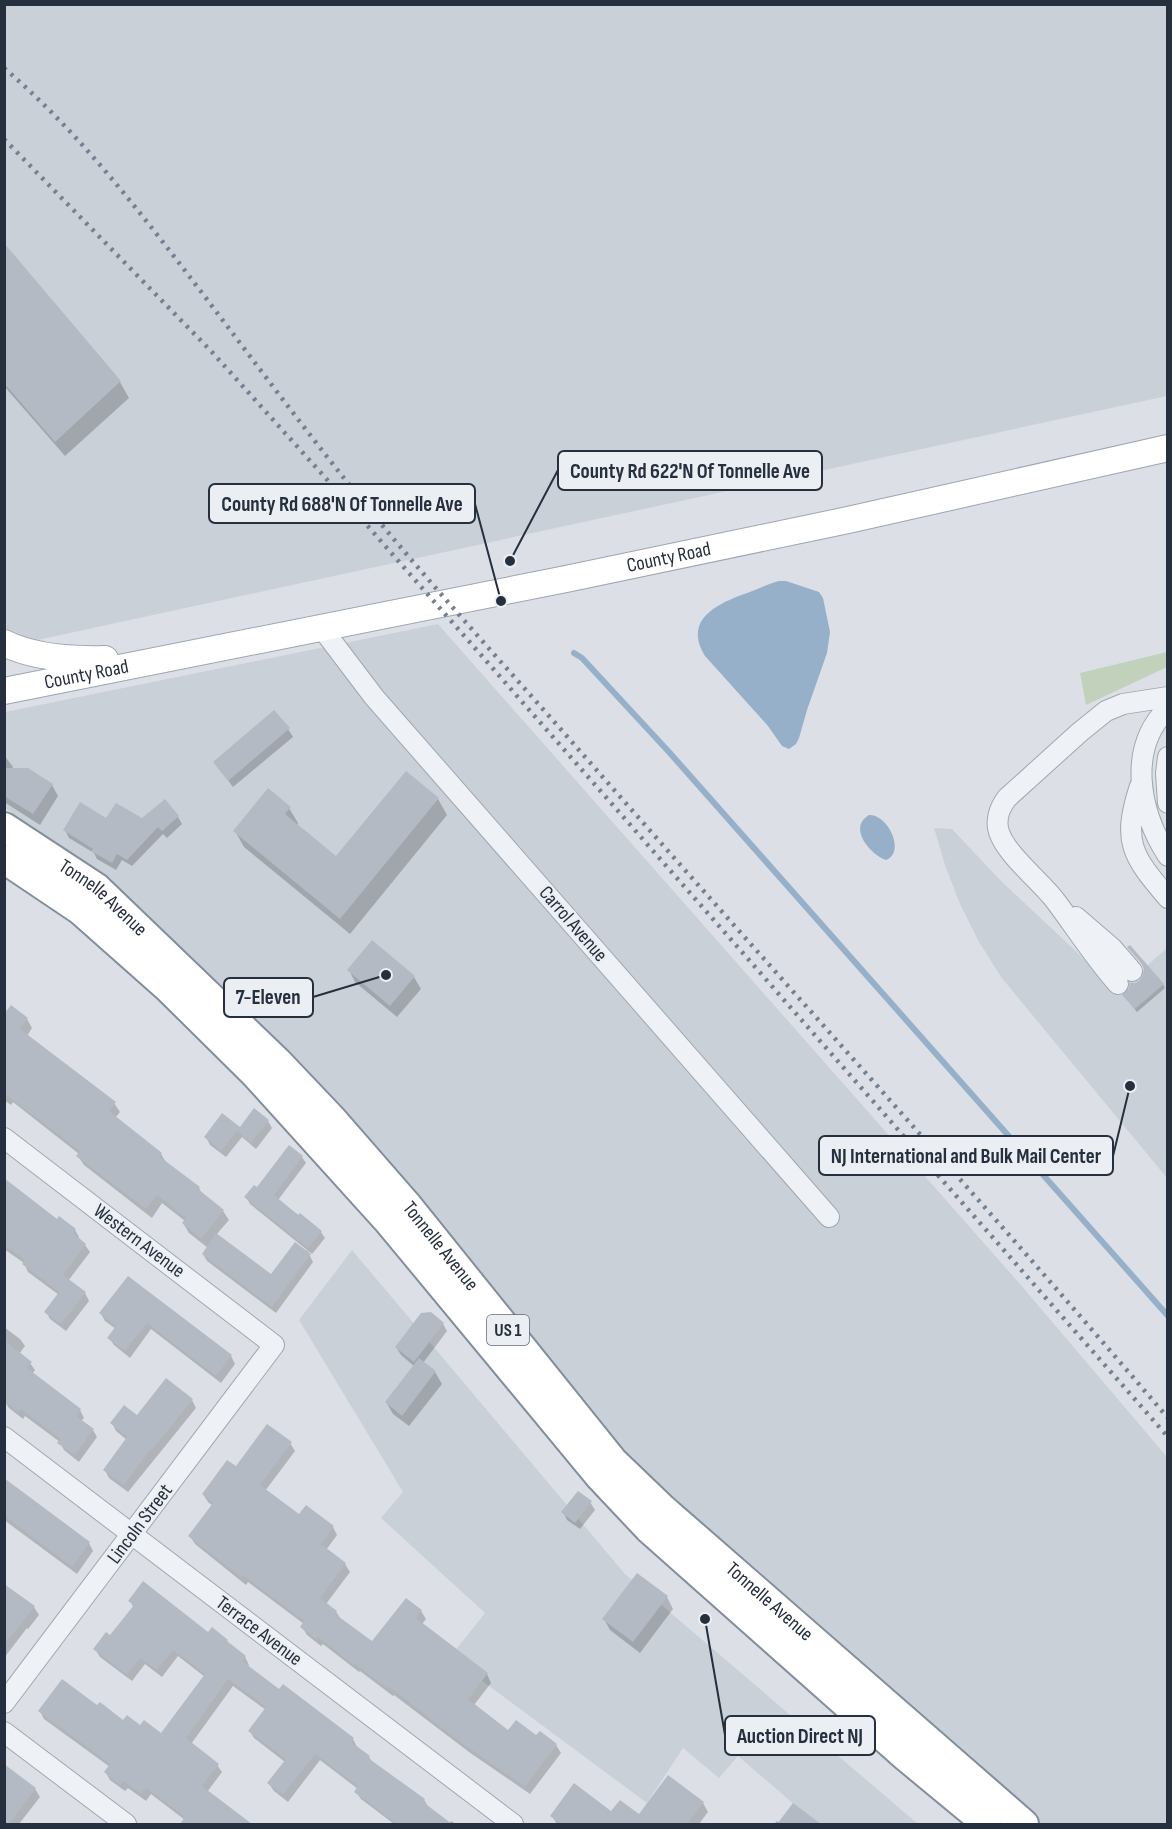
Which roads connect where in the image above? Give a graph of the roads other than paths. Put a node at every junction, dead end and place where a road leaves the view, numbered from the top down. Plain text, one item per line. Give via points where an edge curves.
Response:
1 (1167, 448) edge
2 (321, 627) junction
3 (4, 643) edge
4 (169, 658) junction
5 (4, 691) edge
6 (1167, 697) edge
7 (1167, 708) edge
8 (1167, 758) edge
9 (1140, 783) junction
10 (1167, 803) edge
11 (4, 827) edge
12 (1167, 856) edge
13 (4, 859) edge
14 (1167, 898) edge
15 (1125, 977) dead end
16 (4, 1138) edge
17 (829, 1217) dead end
18 (274, 1345) joint
19 (4, 1437) edge
20 (132, 1534) junction
21 (4, 1703) edge
22 (4, 1732) edge
23 (126, 1824) edge
24 (513, 1824) edge
25 (987, 1824) edge
26 (1024, 1824) edge

1 - 2 main road, County Road via 848,520
2 - 4 main road, County Road
2 - 17 street, Carrol Avenue via 374,697
3 - 4 main road, County Road via 19,650 78,660
4 - 5 main road, County Road
6 - 15 street via 1114,707 1040,768 1007,798 1000,810 998,825 1006,846 1053,898 1097,961
7 - 9 street via 1147,743
8 - 10 street
9 - 12 street via 1152,829
9 - 14 street via 1131,821 1132,844
11 - 26 highway, Tonnelle Avenue / US 1 via 97,888 277,1061 408,1206 614,1461 663,1509
13 - 25 highway, Tonnelle Avenue / US 1 via 80,910 168,988 255,1074 388,1221 600,1477 649,1529
16 - 18 street, Western Avenue
18 - 20 street, Lincoln Street
19 - 20 street, Terrace Avenue
20 - 21 street, Lincoln Street
20 - 24 street, Terrace Avenue
22 - 23 street

